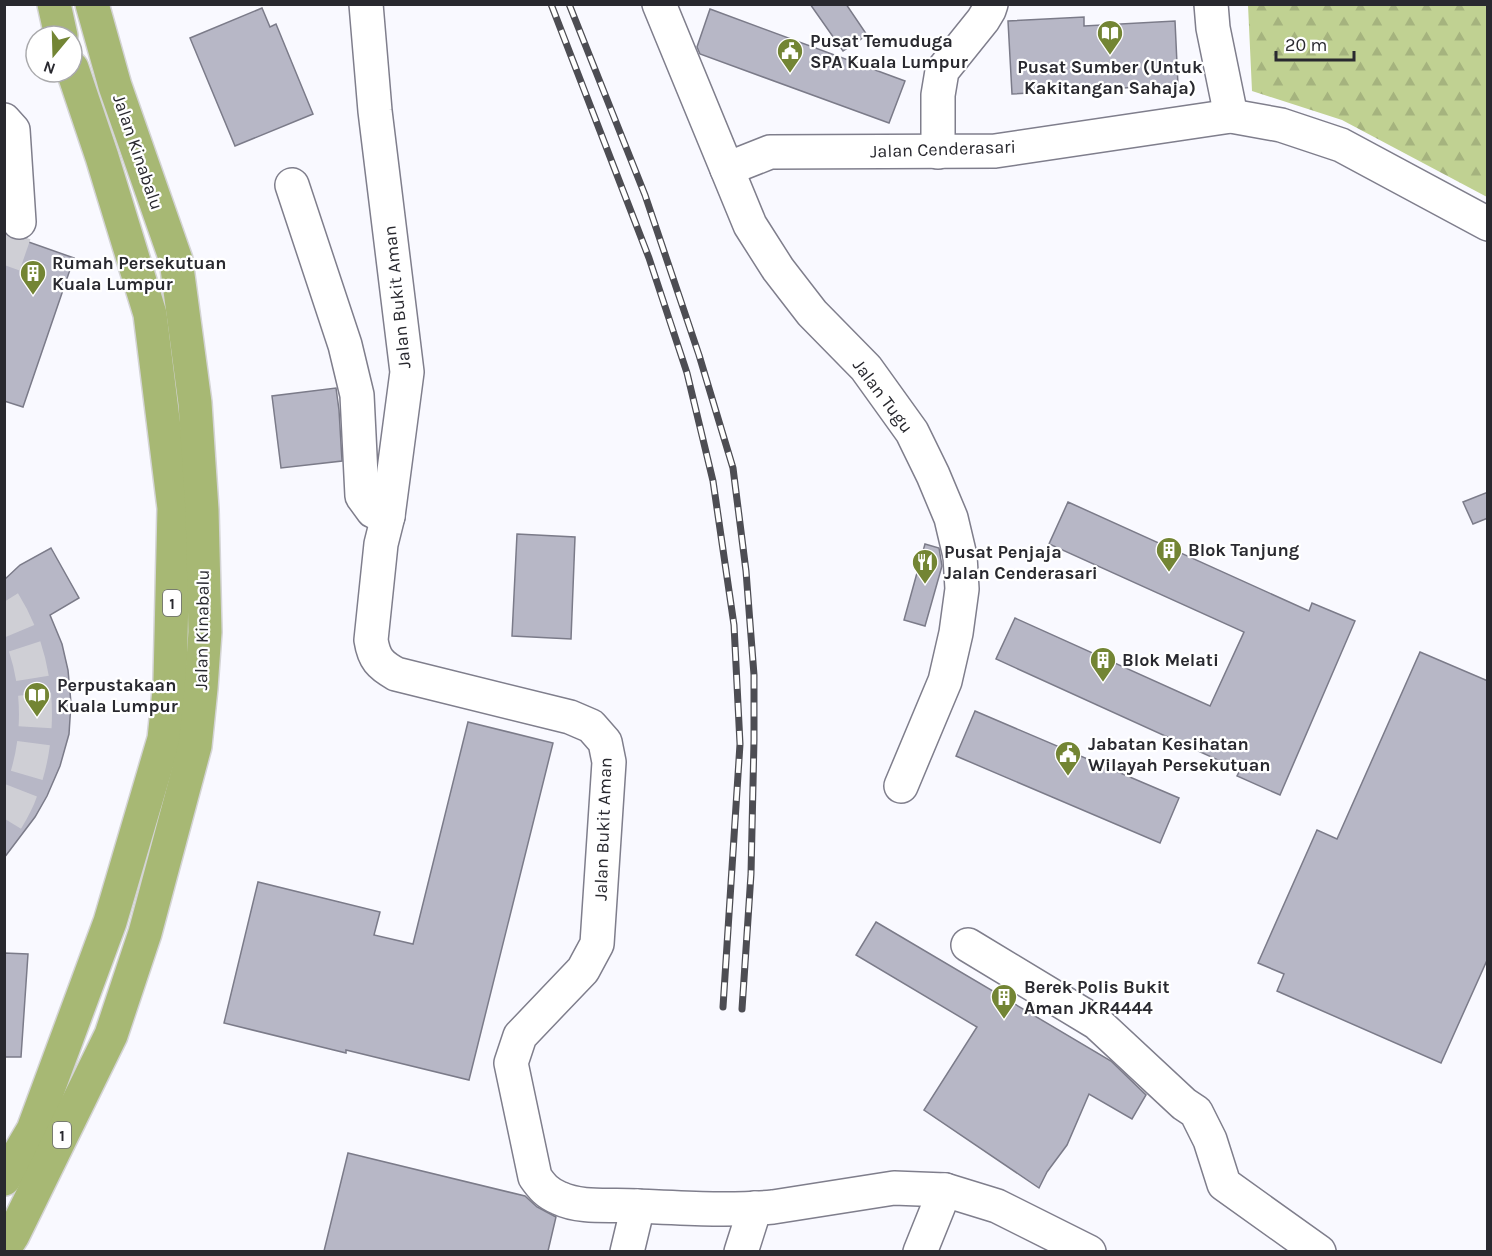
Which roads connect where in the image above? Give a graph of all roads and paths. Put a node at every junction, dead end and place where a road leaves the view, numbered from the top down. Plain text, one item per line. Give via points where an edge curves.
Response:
1 (54, 4) edge
2 (92, 4) edge
3 (366, 4) edge
4 (659, 4) edge
5 (991, 4) edge
6 (1211, 4) edge
7 (58, 24) edge
8 (77, 84) edge
9 (1232, 116) junction
10 (4, 120) edge
11 (938, 152) junction
12 (727, 169) junction
13 (292, 185) dead end
14 (19, 222) tunnel mouth
15 (1488, 224) edge
16 (384, 530) junction
17 (901, 786) dead end
18 (968, 945) dead end
19 (33, 1130) junction
20 (4, 1164) edge
21 (4, 1179) edge
22 (945, 1190) junction
23 (638, 1206) junction
24 (755, 1209) junction
25 (8, 1245) edge
26 (627, 1251) edge
27 (741, 1251) edge
28 (920, 1251) edge
29 (1089, 1251) edge
30 (1319, 1251) edge

1 - 7 highway
2 - 25 highway, Jalan Kinabalu / 1 via 115,86 176,260 195,403 205,632 195,746 145,933 111,1035
3 - 16 street, Jalan Bukit Aman via 407,372
4 - 12 street, Jalan Tugu
5 - 11 street via 942,71
6 - 9 street
8 - 19 highway, Jalan Kinabalu / 1 via 150,314 174,508 170,681 164,739 110,922
9 - 11 street, Jalan Cenderasari via 995,151
9 - 15 street, Jalan Cenderasari via 1281,125 1341,145
10 - 14 street via 13,130
11 - 12 street, Jalan Cenderasari via 770,152
12 - 17 street, Jalan Tugu via 750,225 778,269 812,314 867,368 912,432 951,518 963,589 956,633 945,681
13 - 16 street via 345,345 357,395 362,496
16 - 23 street, Jalan Bukit Aman via 371,640 373,653 383,667 396,674 570,717 591,726 605,742 609,762 597,944 583,970 520,1036 511,1063 535,1177 543,1189 559,1199 580,1204
18 - 30 street via 1097,1023 1196,1112 1224,1184
19 - 20 highway
19 - 21 highway, 1
22 - 24 street, Jalan Bukit Aman via 894,1188
22 - 28 street
22 - 29 street, Jalan Bukit Aman via 998,1206
23 - 24 street, Jalan Bukit Aman
23 - 26 street
24 - 27 street

